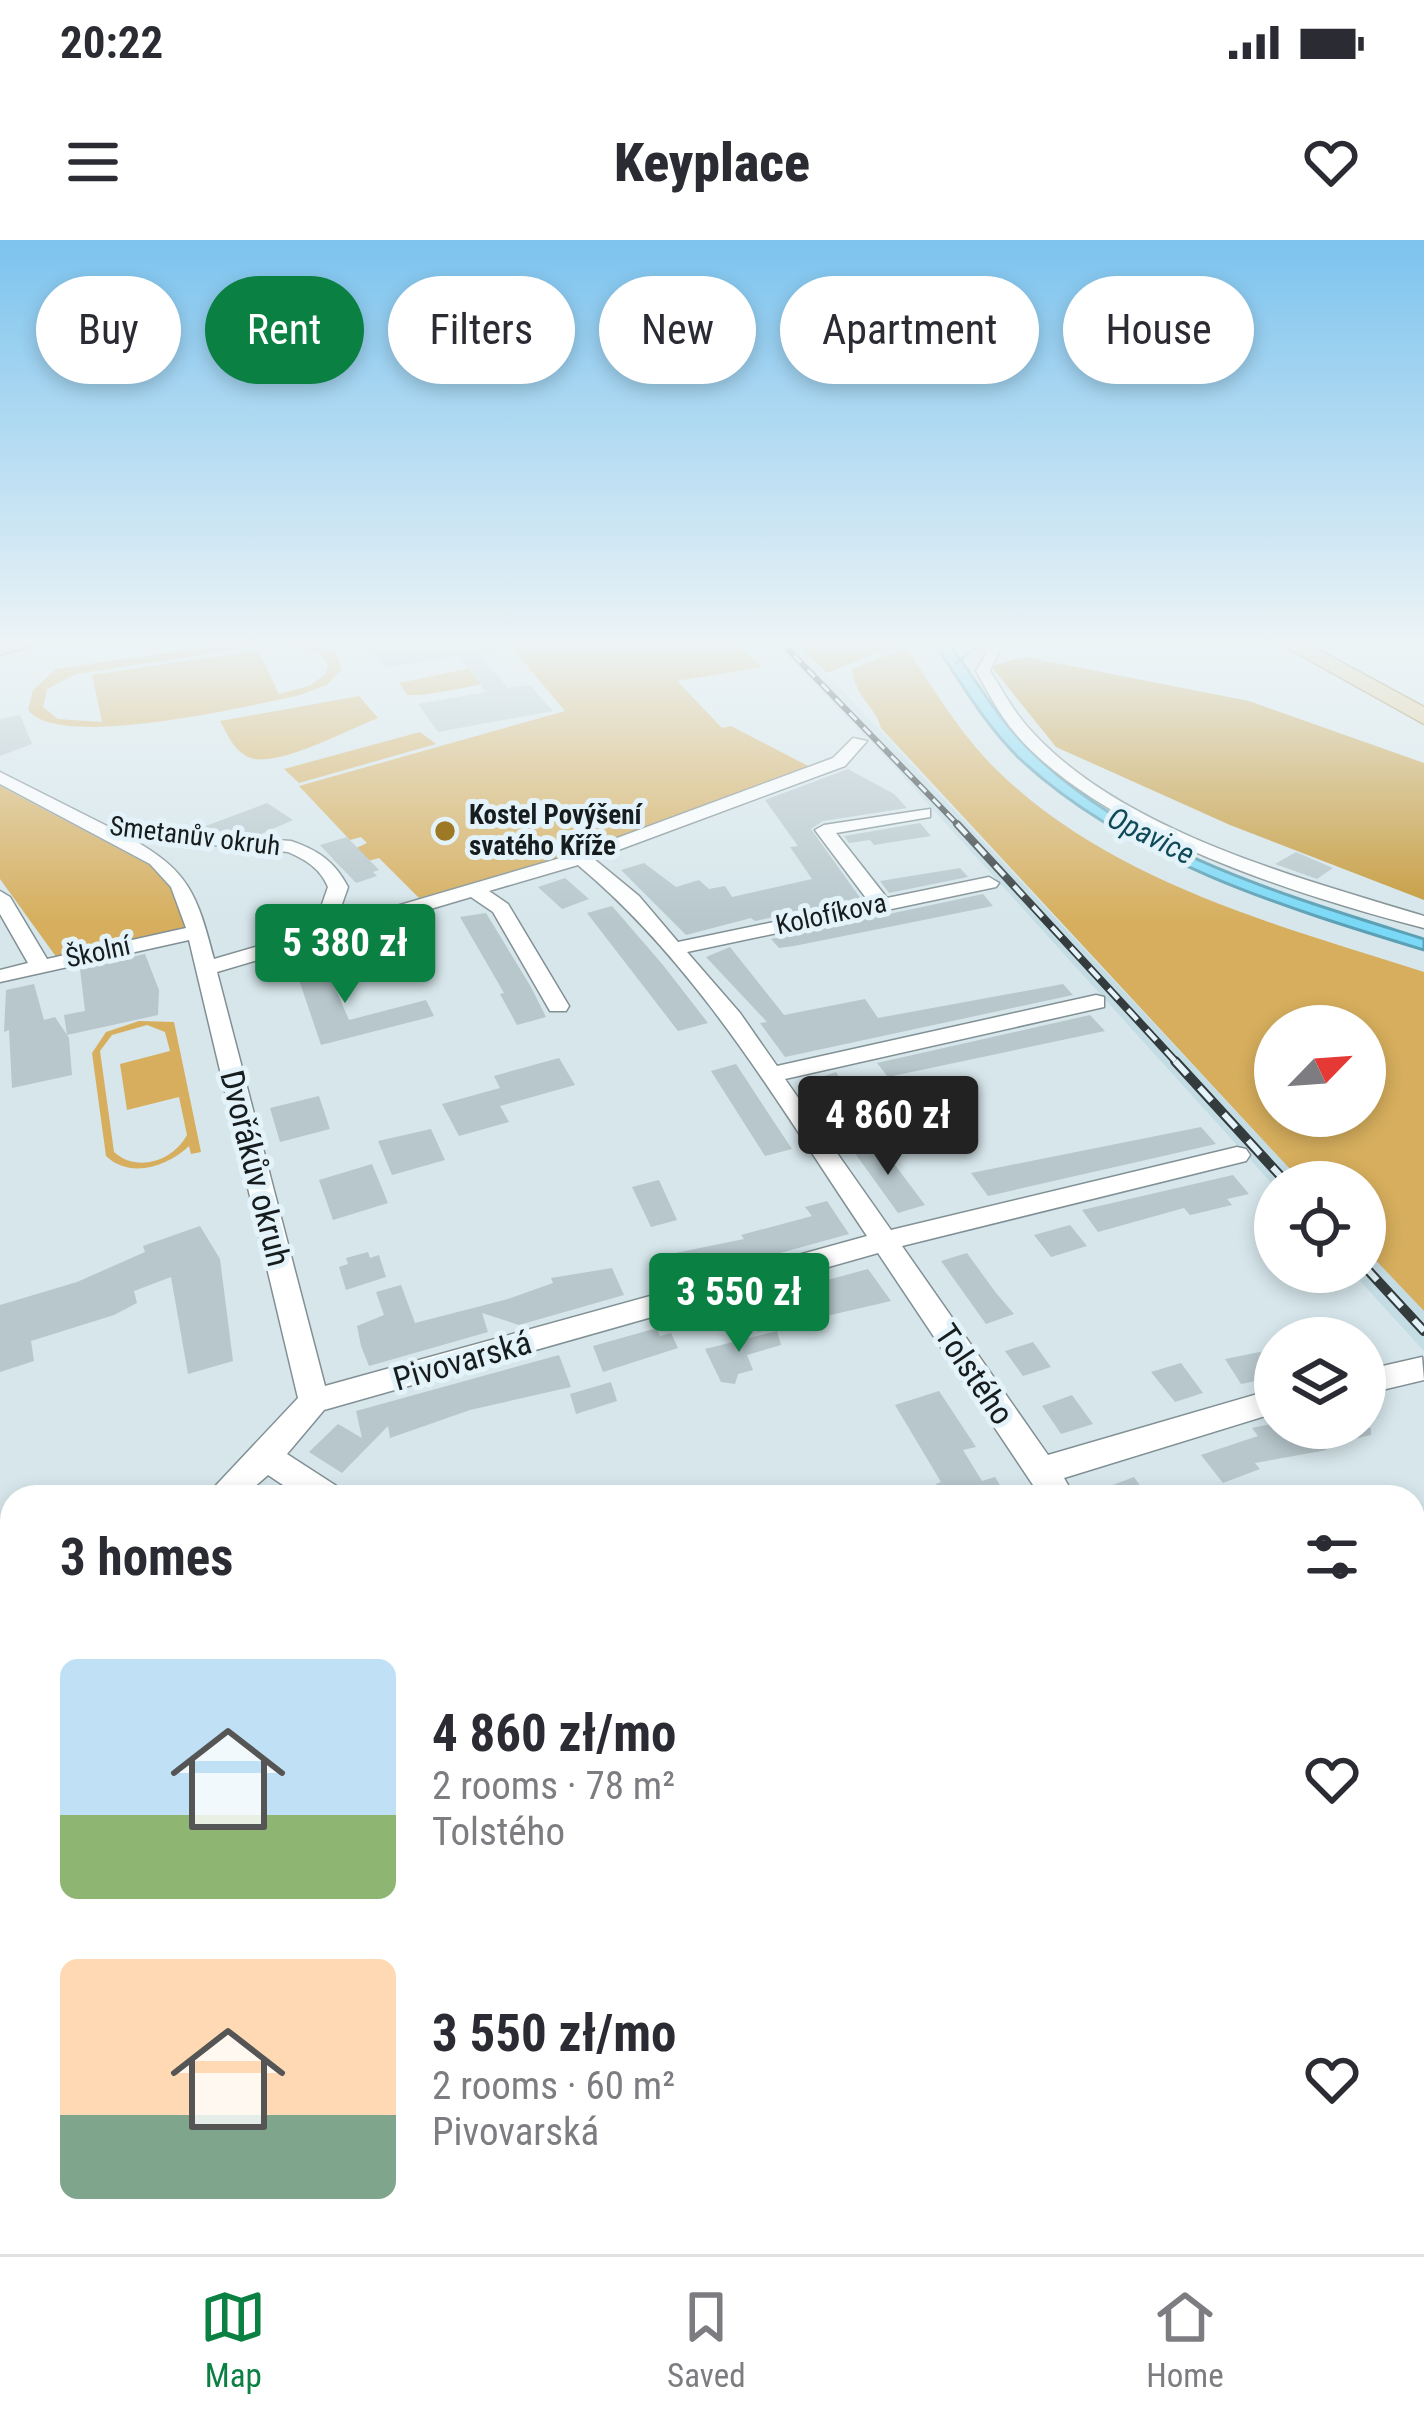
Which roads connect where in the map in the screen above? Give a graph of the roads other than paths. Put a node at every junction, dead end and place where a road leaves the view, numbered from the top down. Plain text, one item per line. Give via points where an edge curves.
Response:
1 (1026, 735) edge
2 (859, 741) dead end
3 (0, 777) edge
4 (925, 813) dead end
5 (108, 830) junction
6 (580, 857) junction
7 (989, 883) dead end
8 (472, 889) junction
9 (0, 897) edge
10 (880, 903) junction
11 (1424, 922) edge
12 (323, 930) junction
13 (197, 932) junction
14 (674, 949) junction
15 (39, 964) junction
16 (204, 969) junction
17 (0, 976) edge
18 (1096, 1002) dead end
19 (558, 1006) dead end
20 (769, 1075) junction
21 (1237, 1155) dead end
22 (885, 1241) junction
23 (1422, 1369) edge
24 (1386, 1377) edge
25 (314, 1401) junction
26 (1254, 1409) edge
27 (266, 1457) junction
28 (1050, 1484) edge
29 (234, 1485) edge
30 (309, 1485) edge

1 - 11 street via 1102,796 1277,877
2 - 6 street via 839,762
3 - 5 street, Smetanův okruh
4 - 10 street via 824,830
5 - 12 street, Smetanův okruh via 291,847 315,857 338,887
5 - 13 street, Dvořákův okruh via 170,872
6 - 8 street
6 - 14 street, Tolstého
7 - 10 street, Kolofíkova
8 - 12 street
8 - 19 street via 501,908
9 - 15 street
10 - 14 street, Kolofíkova
12 - 16 street
13 - 15 street, Školní
13 - 16 street, Dvořákův okruh
14 - 20 street, Tolstého
15 - 17 street, Školní
16 - 25 street, Dvořákův okruh
18 - 20 street
20 - 22 street, Tolstého
21 - 22 street, Pivovarská
22 - 25 street, Pivovarská
22 - 28 street, Tolstého
23 - 24 street
25 - 27 street
26 - 28 street
27 - 29 street
27 - 30 street

